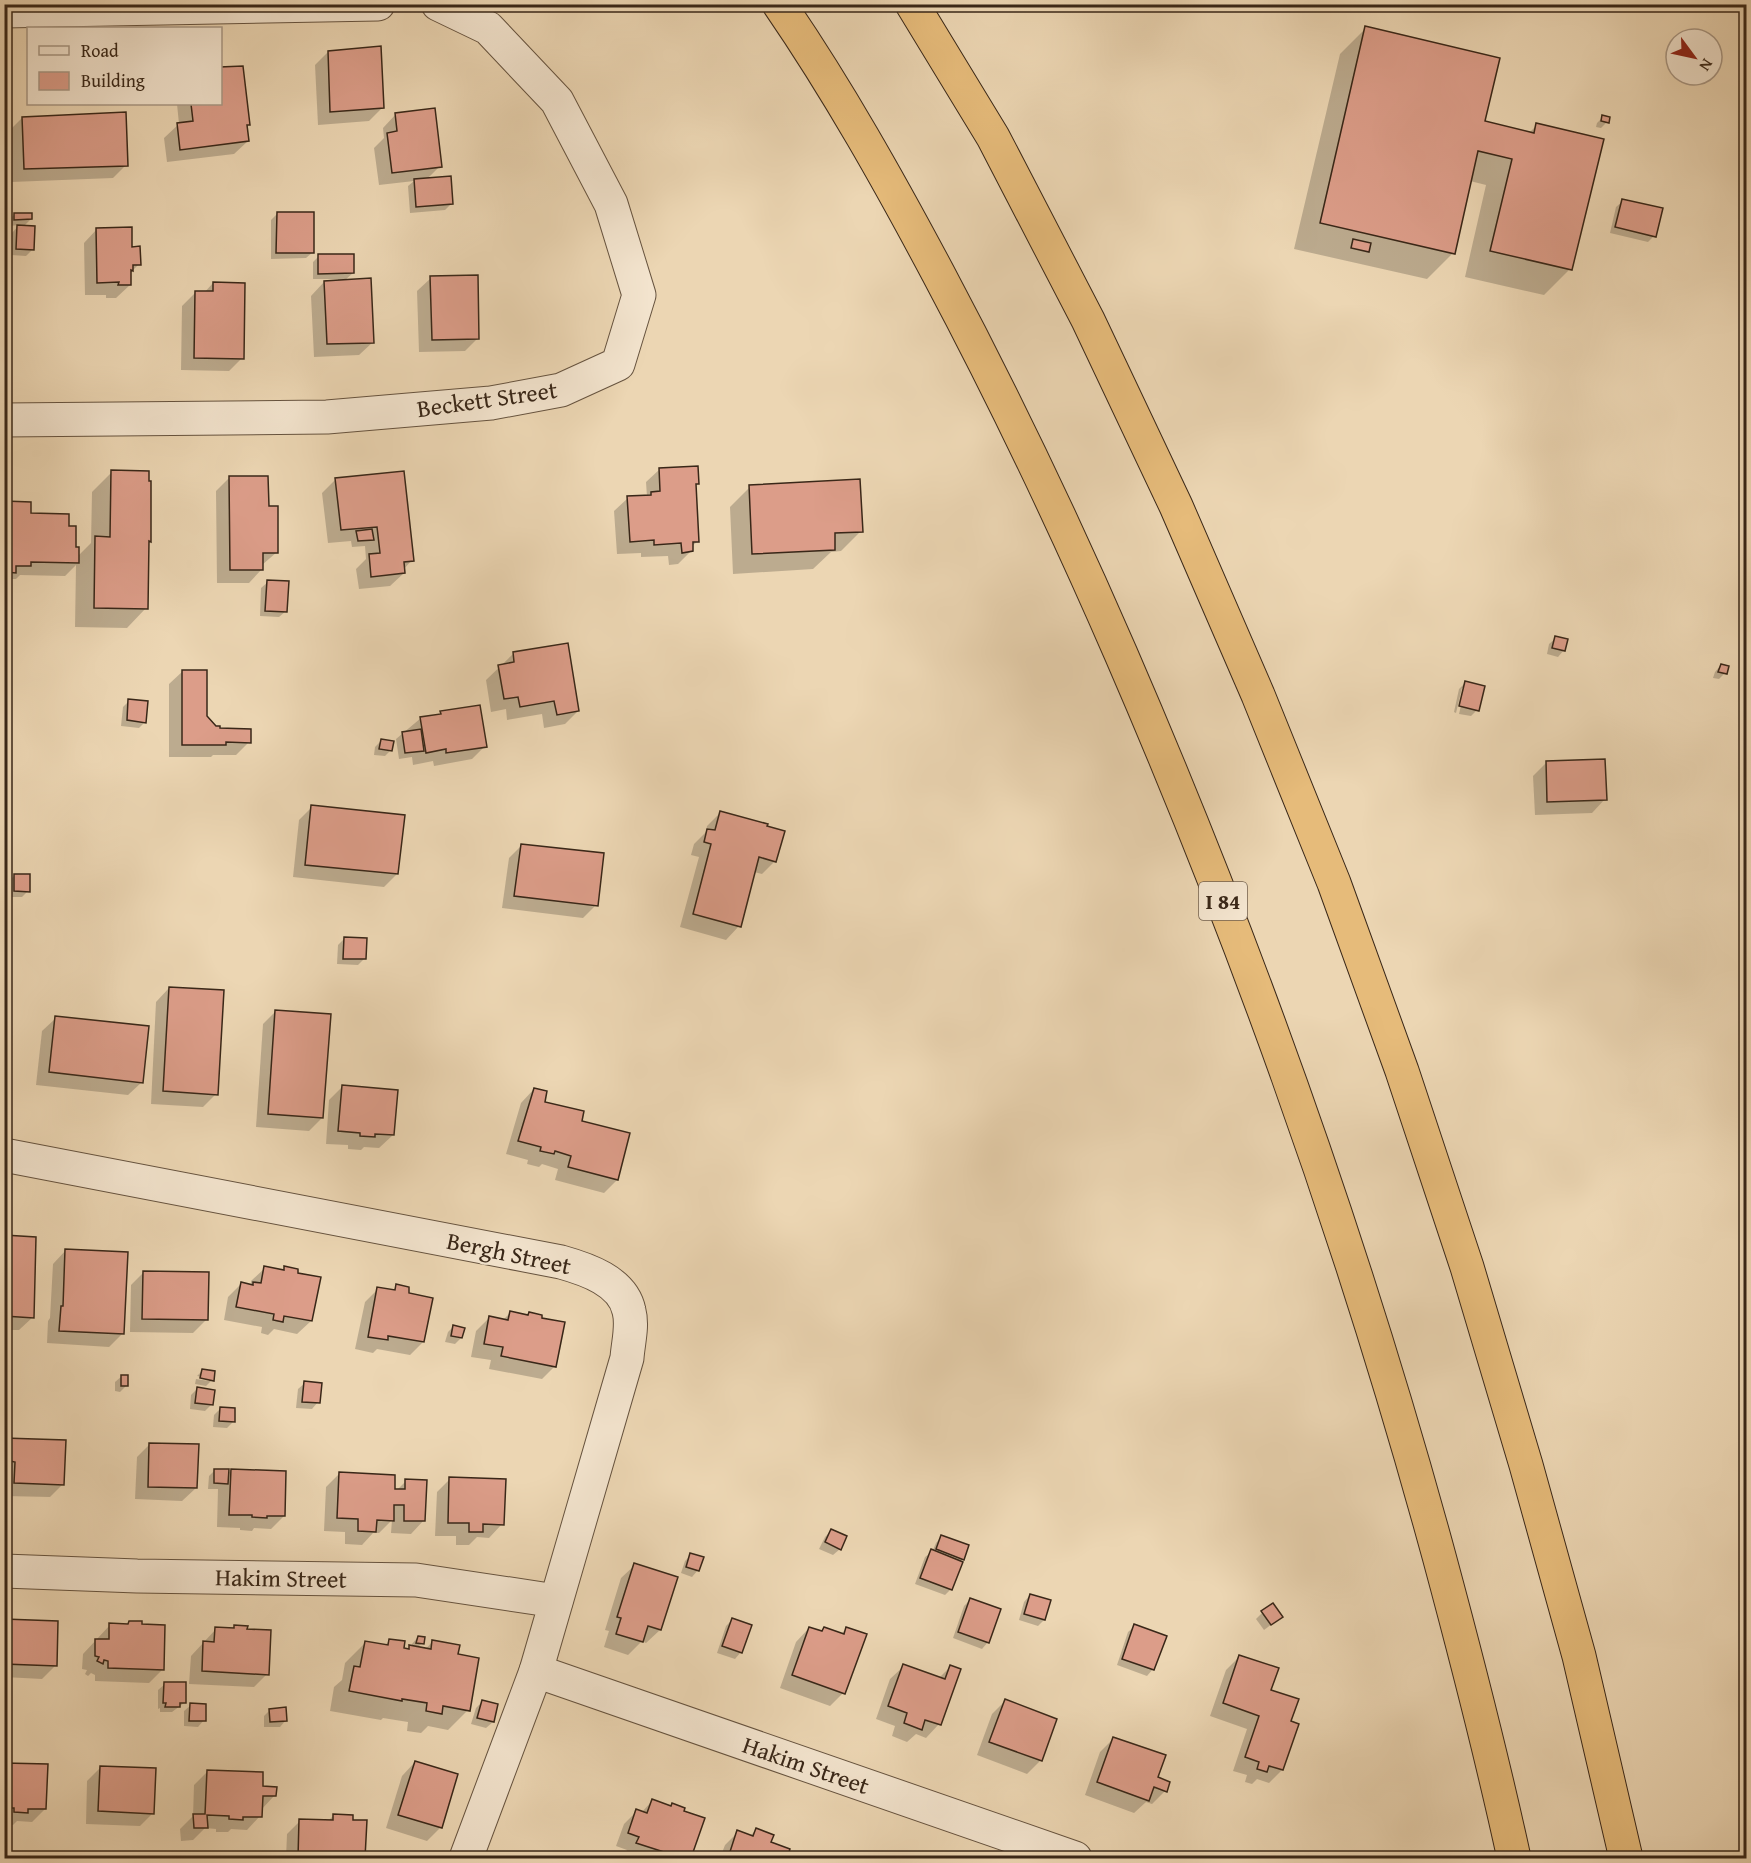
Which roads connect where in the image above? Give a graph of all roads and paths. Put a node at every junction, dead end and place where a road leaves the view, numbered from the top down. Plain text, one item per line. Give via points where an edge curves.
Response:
1 (378, 4) edge
2 (438, 4) edge
3 (779, 4) edge
4 (912, 4) edge
5 (4, 11) edge
6 (4, 420) edge
7 (4, 1155) edge
8 (4, 1572) edge
9 (556, 1601) junction
10 (536, 1671) junction
11 (466, 1858) edge
12 (1075, 1858) edge
13 (1514, 1858) edge
14 (1626, 1858) edge

1 - 5 street
2 - 6 street, Beckett Street via 488,28 557,101 611,204 639,295 618,364 561,390 491,403 327,417
3 - 13 highway, I 84 via 888,178 975,342 1102,609 1206,859 1296,1099 1378,1344 1456,1618
4 - 14 highway via 993,137 1088,320 1180,516 1334,883 1402,1071 1470,1278 1579,1656
7 - 9 street, Bergh Street via 561,1262 584,1269 620,1292 629,1310 627,1358
8 - 9 street, Hakim Street via 416,1580
9 - 10 street, Bergh Street
10 - 11 street, Bergh Street
10 - 12 street, Hakim Street

